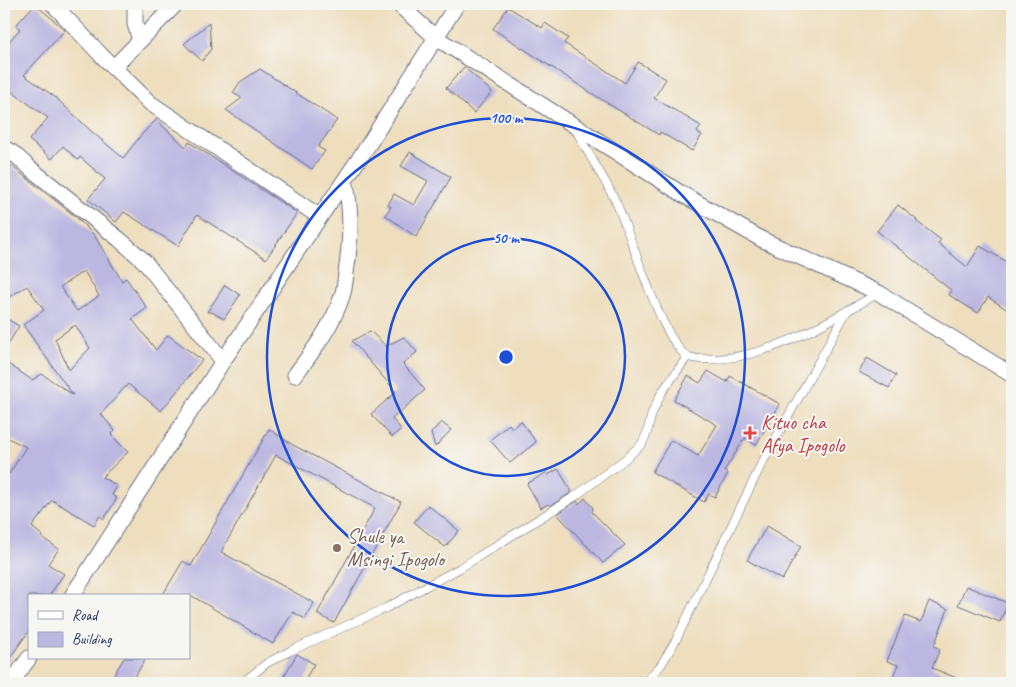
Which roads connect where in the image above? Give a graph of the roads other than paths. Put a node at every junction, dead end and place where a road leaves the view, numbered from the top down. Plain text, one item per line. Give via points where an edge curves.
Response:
1 (53, 4) edge
2 (135, 4) edge
3 (176, 4) edge
4 (398, 4) edge
5 (457, 4) edge
6 (435, 38) junction
7 (140, 40) junction
8 (113, 68) junction
9 (573, 124) junction
10 (4, 148) edge
11 (345, 180) junction
12 (320, 217) junction
13 (880, 293) junction
14 (847, 311) junction
15 (688, 356) junction
16 (223, 361) junction
17 (295, 375) dead end
18 (1012, 375) edge
19 (73, 594) edge
20 (28, 659) edge
21 (11, 683) edge
22 (242, 683) edge
23 (645, 683) edge

1 - 8 street
2 - 7 street via 135,24
3 - 7 street
4 - 6 street
5 - 6 street
6 - 9 street
6 - 11 street
7 - 8 street
8 - 12 street via 150,103
9 - 13 street via 733,225
9 - 15 lane via 616,201 665,327
10 - 16 street via 144,261
11 - 12 street
11 - 17 street via 350,220 349,253 342,295 329,325
12 - 16 street
13 - 14 lane
13 - 18 street
14 - 15 lane via 792,340 758,353 733,358
14 - 23 lane via 761,465 676,640
15 - 22 lane via 662,392 642,444 624,460 496,547 386,608 267,663
16 - 19 street
20 - 21 street

